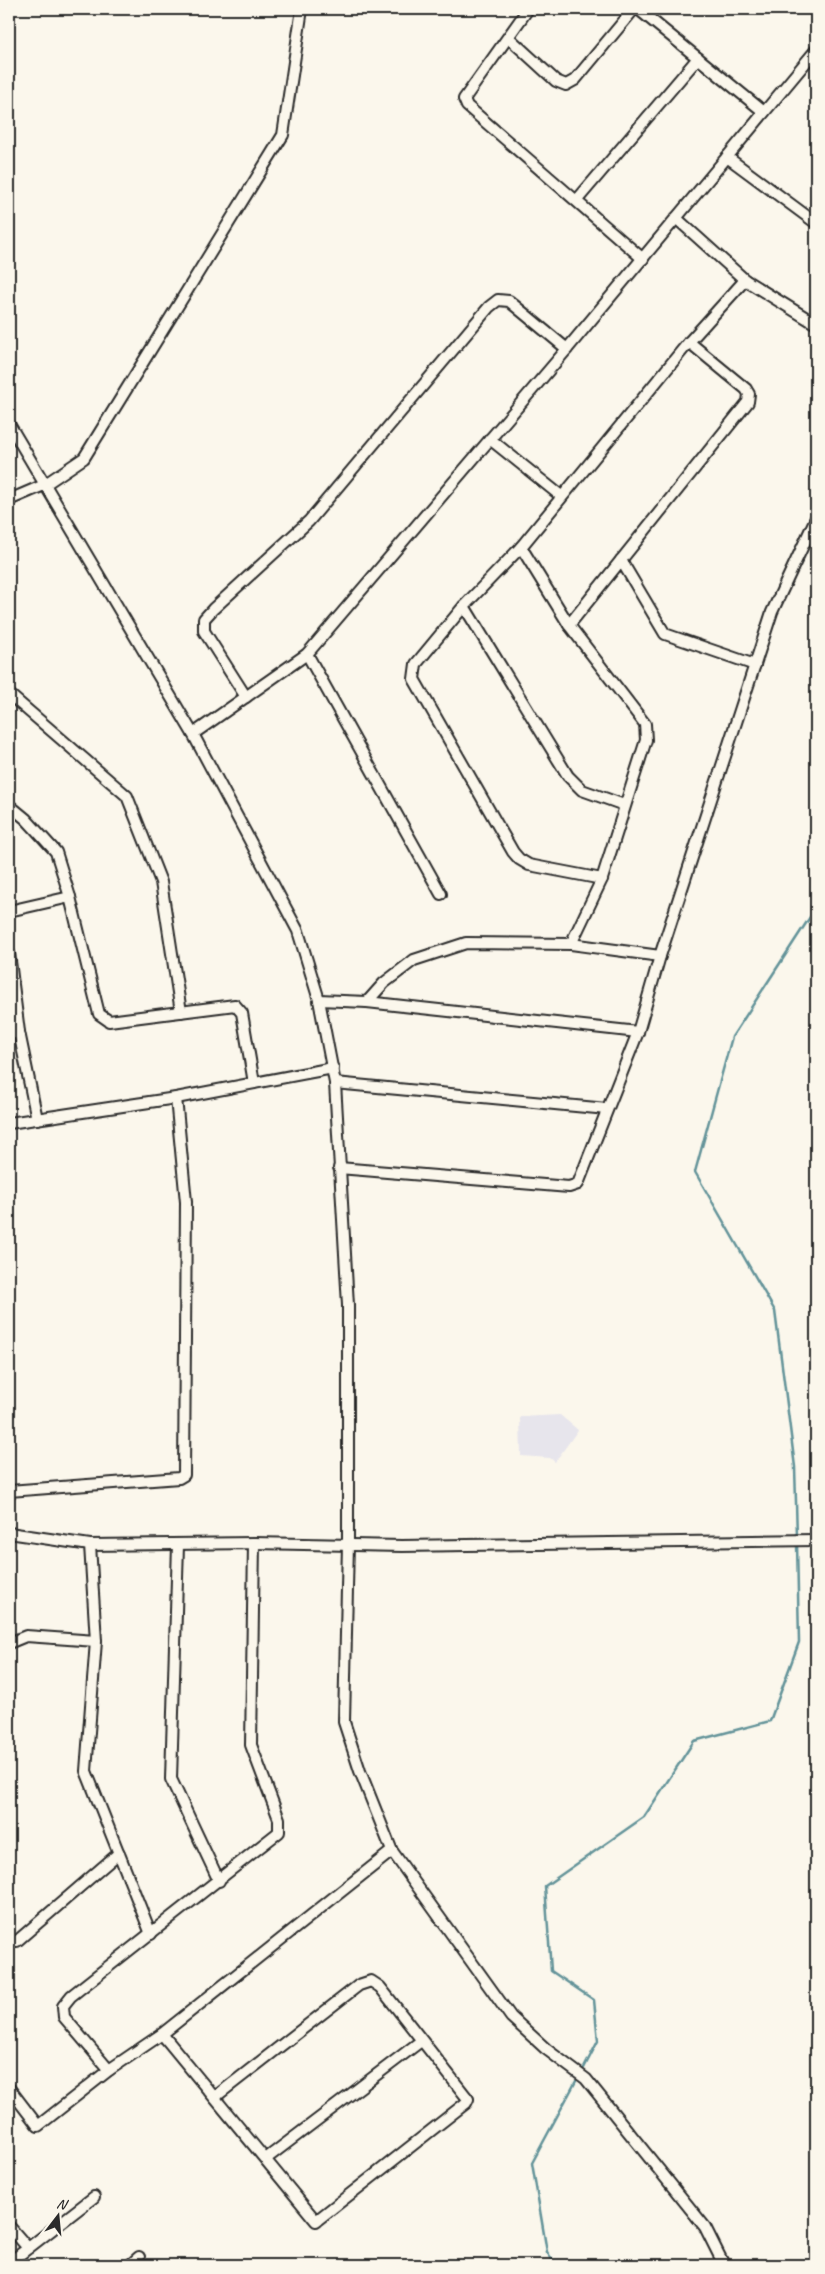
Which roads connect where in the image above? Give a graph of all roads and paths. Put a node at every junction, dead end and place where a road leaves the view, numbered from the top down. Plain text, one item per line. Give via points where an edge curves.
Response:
1 (302, 9) edge
2 (528, 9) edge
3 (634, 9) edge
4 (638, 9) edge
5 (509, 38) junction
6 (816, 50) edge
7 (698, 58) junction
8 (764, 112) junction
9 (727, 156) junction
10 (577, 200) junction
11 (676, 218) junction
12 (816, 223) edge
13 (642, 259) junction
14 (745, 280) junction
15 (816, 324) edge
16 (689, 342) junction
17 (567, 349) junction
18 (9, 424) edge
19 (490, 439) junction
20 (44, 485) junction
21 (561, 496) junction
22 (9, 500) edge
23 (816, 518) edge
24 (521, 547) junction
25 (621, 560) junction
26 (464, 606) junction
27 (569, 625) junction
28 (307, 654) junction
29 (755, 665) junction
30 (9, 694) edge
31 (246, 697) junction
32 (192, 734) junction
33 (9, 805) edge
34 (624, 805) junction
35 (602, 879) junction
36 (441, 894) dead end
37 (70, 897) junction
38 (9, 911) edge
39 (571, 944) junction
40 (9, 953) edge
41 (660, 956) junction
42 (319, 1000) junction
43 (368, 1002) junction
44 (181, 1012) junction
45 (638, 1032) junction
46 (14, 1033) edge
47 (333, 1068) junction
48 (254, 1083) junction
49 (335, 1083) junction
50 (176, 1098) junction
51 (607, 1109) junction
52 (37, 1119) junction
53 (9, 1123) edge
54 (339, 1168) junction
55 (9, 1491) edge
56 (9, 1533) edge
57 (815, 1540) edge
58 (254, 1543) junction
59 (348, 1544) junction
60 (90, 1545) junction
61 (178, 1545) junction
62 (96, 1641) junction
63 (9, 1643) edge
64 (392, 1851) junction
65 (119, 1853) junction
66 (219, 1881) junction
67 (152, 1934) junction
68 (9, 1941) edge
69 (162, 2034) junction
70 (421, 2041) junction
71 (109, 2070) junction
72 (9, 2088) edge
73 (215, 2097) junction
74 (267, 2158) junction
75 (94, 2198) dead end
76 (9, 2226) edge
77 (28, 2248) junction
78 (139, 2257) dead end
79 (9, 2263) edge
80 (130, 2265) edge
81 (724, 2265) edge

1 - 20 street via 283,135 84,458
2 - 5 street
3 - 5 street via 575,80 566,85 556,80
4 - 7 street
5 - 10 street via 464,99 467,106
6 - 8 street
7 - 8 street
7 - 10 street
8 - 9 street
9 - 11 street
9 - 12 street
10 - 13 street
11 - 13 street
11 - 14 street
13 - 17 street
14 - 15 street
14 - 16 street
16 - 21 street
16 - 25 street via 746,389 748,402
17 - 19 street
17 - 31 street via 509,300 498,300 489,307 309,521 204,619 204,630
18 - 20 street
19 - 21 street
19 - 28 street
20 - 22 street
20 - 32 street
21 - 24 street
23 - 29 street via 772,612
24 - 26 street
24 - 27 street
25 - 27 street
25 - 29 street via 665,634
26 - 34 street via 572,781 582,790
26 - 35 street via 416,664 414,679 519,859 529,866
27 - 34 street via 645,724 646,740
28 - 31 street
28 - 36 street
29 - 41 street
30 - 44 street via 127,796 161,882
31 - 32 street
32 - 42 street via 298,931
33 - 37 street via 26,818 56,852
34 - 35 street
35 - 39 street
37 - 38 street
37 - 44 street via 99,1014 109,1020
39 - 41 street
39 - 43 street via 466,943 414,960 384,983
40 - 46 street
41 - 45 street
42 - 43 street
42 - 47 street
43 - 45 street
44 - 48 street via 235,1005 242,1013
45 - 51 street
46 - 52 street
47 - 48 street
47 - 49 street
48 - 50 street
49 - 51 street
49 - 54 street
50 - 52 street
50 - 55 street via 186,1202 184,1475 179,1478
51 - 54 street via 578,1184 569,1187
52 - 53 street
54 - 59 street via 348,1304
56 - 60 street
57 - 59 street via 410,1546
58 - 59 street
58 - 61 street
58 - 66 street via 251,1745 280,1826 279,1832
59 - 64 street via 344,1722
60 - 61 street
60 - 62 street
61 - 66 street via 172,1779
62 - 63 street via 26,1636
62 - 65 street via 86,1771
64 - 69 street
64 - 81 street via 511,2017 586,2079 705,2227
65 - 67 street
65 - 68 street via 17,1941
66 - 67 street
67 - 71 street via 71,1996 63,2006 64,2017
69 - 71 street
69 - 73 street
70 - 73 street via 380,1987 371,1981 359,1985
70 - 74 street
70 - 74 street via 466,2094 466,2103 316,2220
71 - 72 street via 38,2126
73 - 74 street
75 - 77 street
76 - 77 street
77 - 79 street
78 - 80 street

